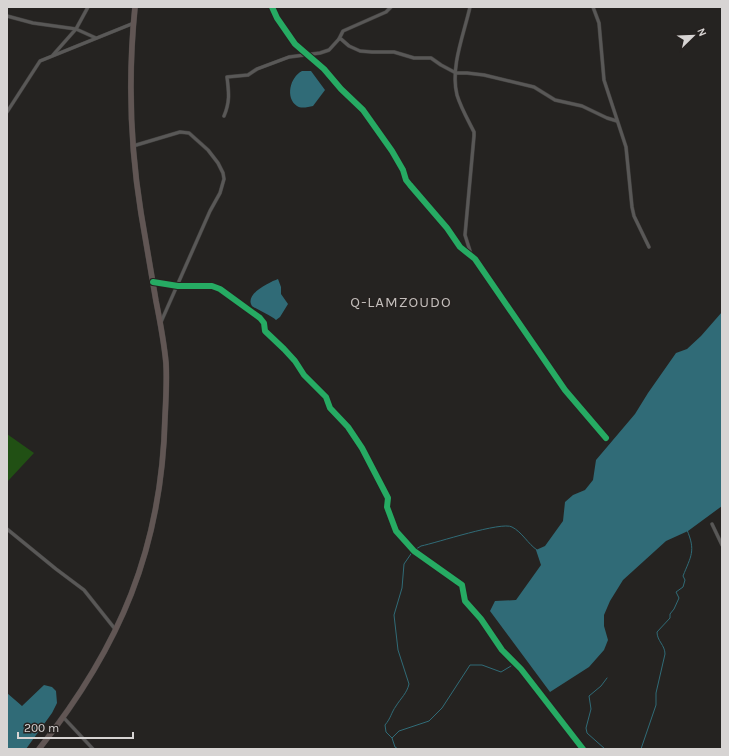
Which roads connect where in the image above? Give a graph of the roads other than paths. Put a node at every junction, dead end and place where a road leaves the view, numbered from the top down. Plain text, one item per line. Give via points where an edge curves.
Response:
1 (88, 7) edge
2 (135, 7) edge
3 (272, 7) edge
4 (391, 7) edge
5 (470, 7) edge
6 (592, 7) edge
7 (7, 16) edge
8 (134, 22) junction
9 (76, 29) junction
10 (96, 38) junction
11 (339, 39) junction
12 (308, 55) junction
13 (52, 56) junction
14 (456, 73) junction
15 (7, 112) edge
16 (224, 116) dead end
17 (617, 121) junction
18 (133, 146) junction
19 (650, 248) dead end
20 (471, 254) junction
21 (153, 282) junction
22 (178, 286) junction
23 (160, 323) junction
24 (606, 438) dead end
25 (712, 524) dead end
26 (7, 528) edge
27 (722, 545) edge
28 (116, 630) junction
29 (64, 718) junction
30 (39, 749) edge
31 (93, 749) edge
32 (583, 749) edge

1 - 9 street
2 - 8 highway
3 - 12 street via 295,44
4 - 11 street via 386,12 344,31
5 - 14 street via 459,46
6 - 17 street via 599,28 604,80
7 - 9 street via 33,23
8 - 10 street
8 - 18 highway via 131,64
9 - 10 street
9 - 13 street
10 - 13 street
11 - 12 street via 329,50
11 - 14 street via 360,51 394,52 414,58 430,58
12 - 16 street via 289,57 257,68 248,74 227,77 230,94
12 - 20 street via 363,110 392,151 406,180 460,247
13 - 15 street via 40,61
14 - 17 street via 484,75 534,87 555,100 582,106
14 - 20 street via 458,97 474,132 465,235
17 - 19 street via 626,147 634,216
18 - 21 highway
18 - 22 street via 180,132 190,133 208,150 223,172 220,193
20 - 24 street via 565,390
21 - 22 street
21 - 23 highway
22 - 23 street
22 - 32 street via 212,286 220,289 260,318 265,331 326,397 330,408 348,427 362,448 388,498 387,507 396,531 414,551 462,586 465,602
23 - 28 highway via 166,363 166,394 165,441 159,491 142,566
25 - 27 street
26 - 28 street via 84,590
28 - 29 highway
29 - 30 highway
29 - 31 street

